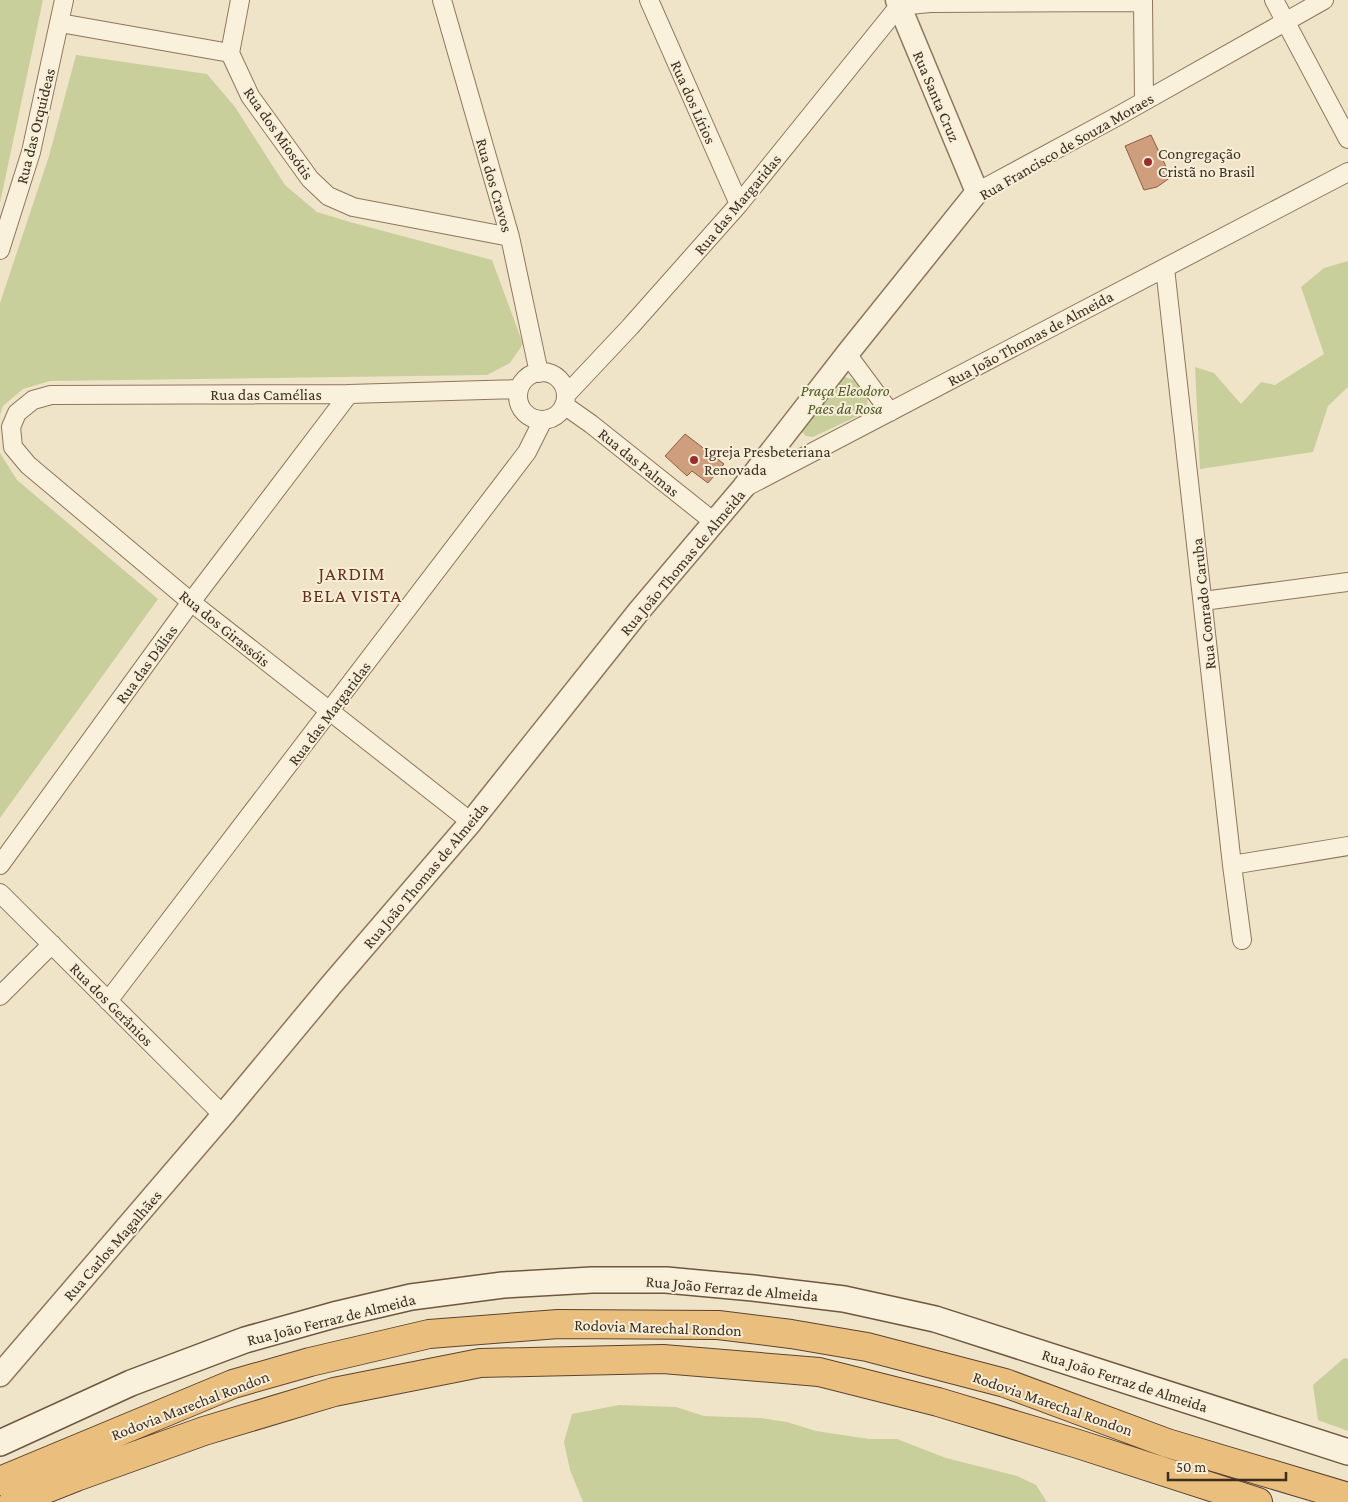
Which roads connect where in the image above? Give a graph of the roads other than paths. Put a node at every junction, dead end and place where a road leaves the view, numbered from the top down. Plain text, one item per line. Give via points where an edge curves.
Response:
1 (64, 0) edge
2 (240, 0) edge
3 (442, 0) edge
4 (649, 0) edge
5 (1274, 0) edge
6 (1324, 0) edge
7 (1143, 1) edge
8 (898, 3) edge
9 (1285, 22) junction
10 (60, 23) junction
11 (230, 53) junction
12 (1144, 101) junction
13 (1348, 139) edge
14 (1348, 172) edge
15 (977, 192) junction
16 (739, 204) junction
17 (510, 237) junction
18 (0, 250) edge
19 (1165, 268) junction
20 (847, 354) junction
21 (539, 373) junction
22 (520, 389) junction
23 (349, 394) junction
24 (565, 400) junction
25 (890, 412) junction
26 (17, 413) joint
27 (543, 420) junction
28 (743, 488) junction
29 (714, 522) junction
30 (1348, 582) edge
31 (1203, 601) junction
32 (191, 602) junction
33 (330, 712) junction
34 (471, 822) junction
35 (1348, 846) edge
36 (0, 865) edge
37 (1232, 865) junction
38 (0, 893) edge
39 (1242, 940) dead end
40 (52, 944) junction
41 (0, 996) edge
42 (108, 1001) junction
43 (223, 1115) junction
44 (0, 1375) edge
45 (0, 1443) edge
46 (1348, 1452) edge
47 (0, 1481) edge
48 (1348, 1496) edge
49 (13, 1502) edge
50 (1258, 1502) edge

1 - 10 street, Rua das Orquideas
2 - 11 street
3 - 17 street, Rua dos Cravos
4 - 16 street, Rua dos Lírios
5 - 9 street
6 - 9 street, Rua Francisco de Souza Moraes
7 - 8 street
7 - 12 street
8 - 15 street, Rua Santa Cruz
8 - 16 street, Rua das Margaridas
9 - 12 street, Rua Francisco de Souza Moraes
9 - 13 street
10 - 11 street
10 - 18 street, Rua das Orquideas via 31,152
11 - 17 street, Rua dos Miosótis via 250,96 310,179 328,196 353,207
12 - 15 street, Rua Francisco de Souza Moraes
14 - 19 street, Rua João Thomas de Almeida
15 - 20 street, Rua Francisco de Souza Moraes
16 - 24 street, Rua das Margaridas
17 - 21 street, Rua dos Cravos
19 - 25 street, Rua João Thomas de Almeida
19 - 31 street, Rua Conrado Caruba
20 - 25 street
20 - 28 street, Rua Francisco de Souza Moraes
21 - 22 street via 526,379
21 - 24 street via 547,373 560,382
22 - 23 street, Rua das Camélias
22 - 27 street via 519,404 523,411 528,416
23 - 26 street, Rua das Camélias via 51,395 33,400
23 - 32 street, Rua das Dálias
24 - 27 street via 556,416
24 - 29 street, Rua das Palmas
25 - 28 street, Rua João Thomas de Almeida
26 - 32 street, Rua dos Girassóis via 12,427 13,447 28,465
27 - 33 street, Rua das Margaridas via 527,452
28 - 29 street, Rua João Thomas de Almeida
29 - 34 street, Rua João Thomas de Almeida
30 - 31 street
31 - 37 street, Rua Conrado Caruba
32 - 33 street, Rua dos Girassóis
32 - 36 street, Rua das Dálias
33 - 34 street, Rua dos Girassóis
33 - 42 street, Rua das Margaridas
34 - 43 street, Rua João Thomas de Almeida
35 - 37 street
37 - 39 street, Rua Conrado Caruba
38 - 40 street, Rua dos Gerânios
40 - 41 street
40 - 42 street, Rua dos Gerânios
42 - 43 street, Rua dos Gerânios
43 - 44 street, Rua Carlos Magalhães
45 - 46 main road, Rua João Ferraz de Almeida via 131,1383 245,1340 334,1315 411,1297 502,1285 666,1280 844,1299 934,1319
47 - 48 highway, Rodovia Marechal Rondon via 233,1384 429,1334 558,1324 709,1325 867,1347 1005,1383 1167,1443
49 - 50 highway, Rodovia Marechal Rondon via 204,1431 334,1392 480,1363 663,1359 819,1372 938,1402

